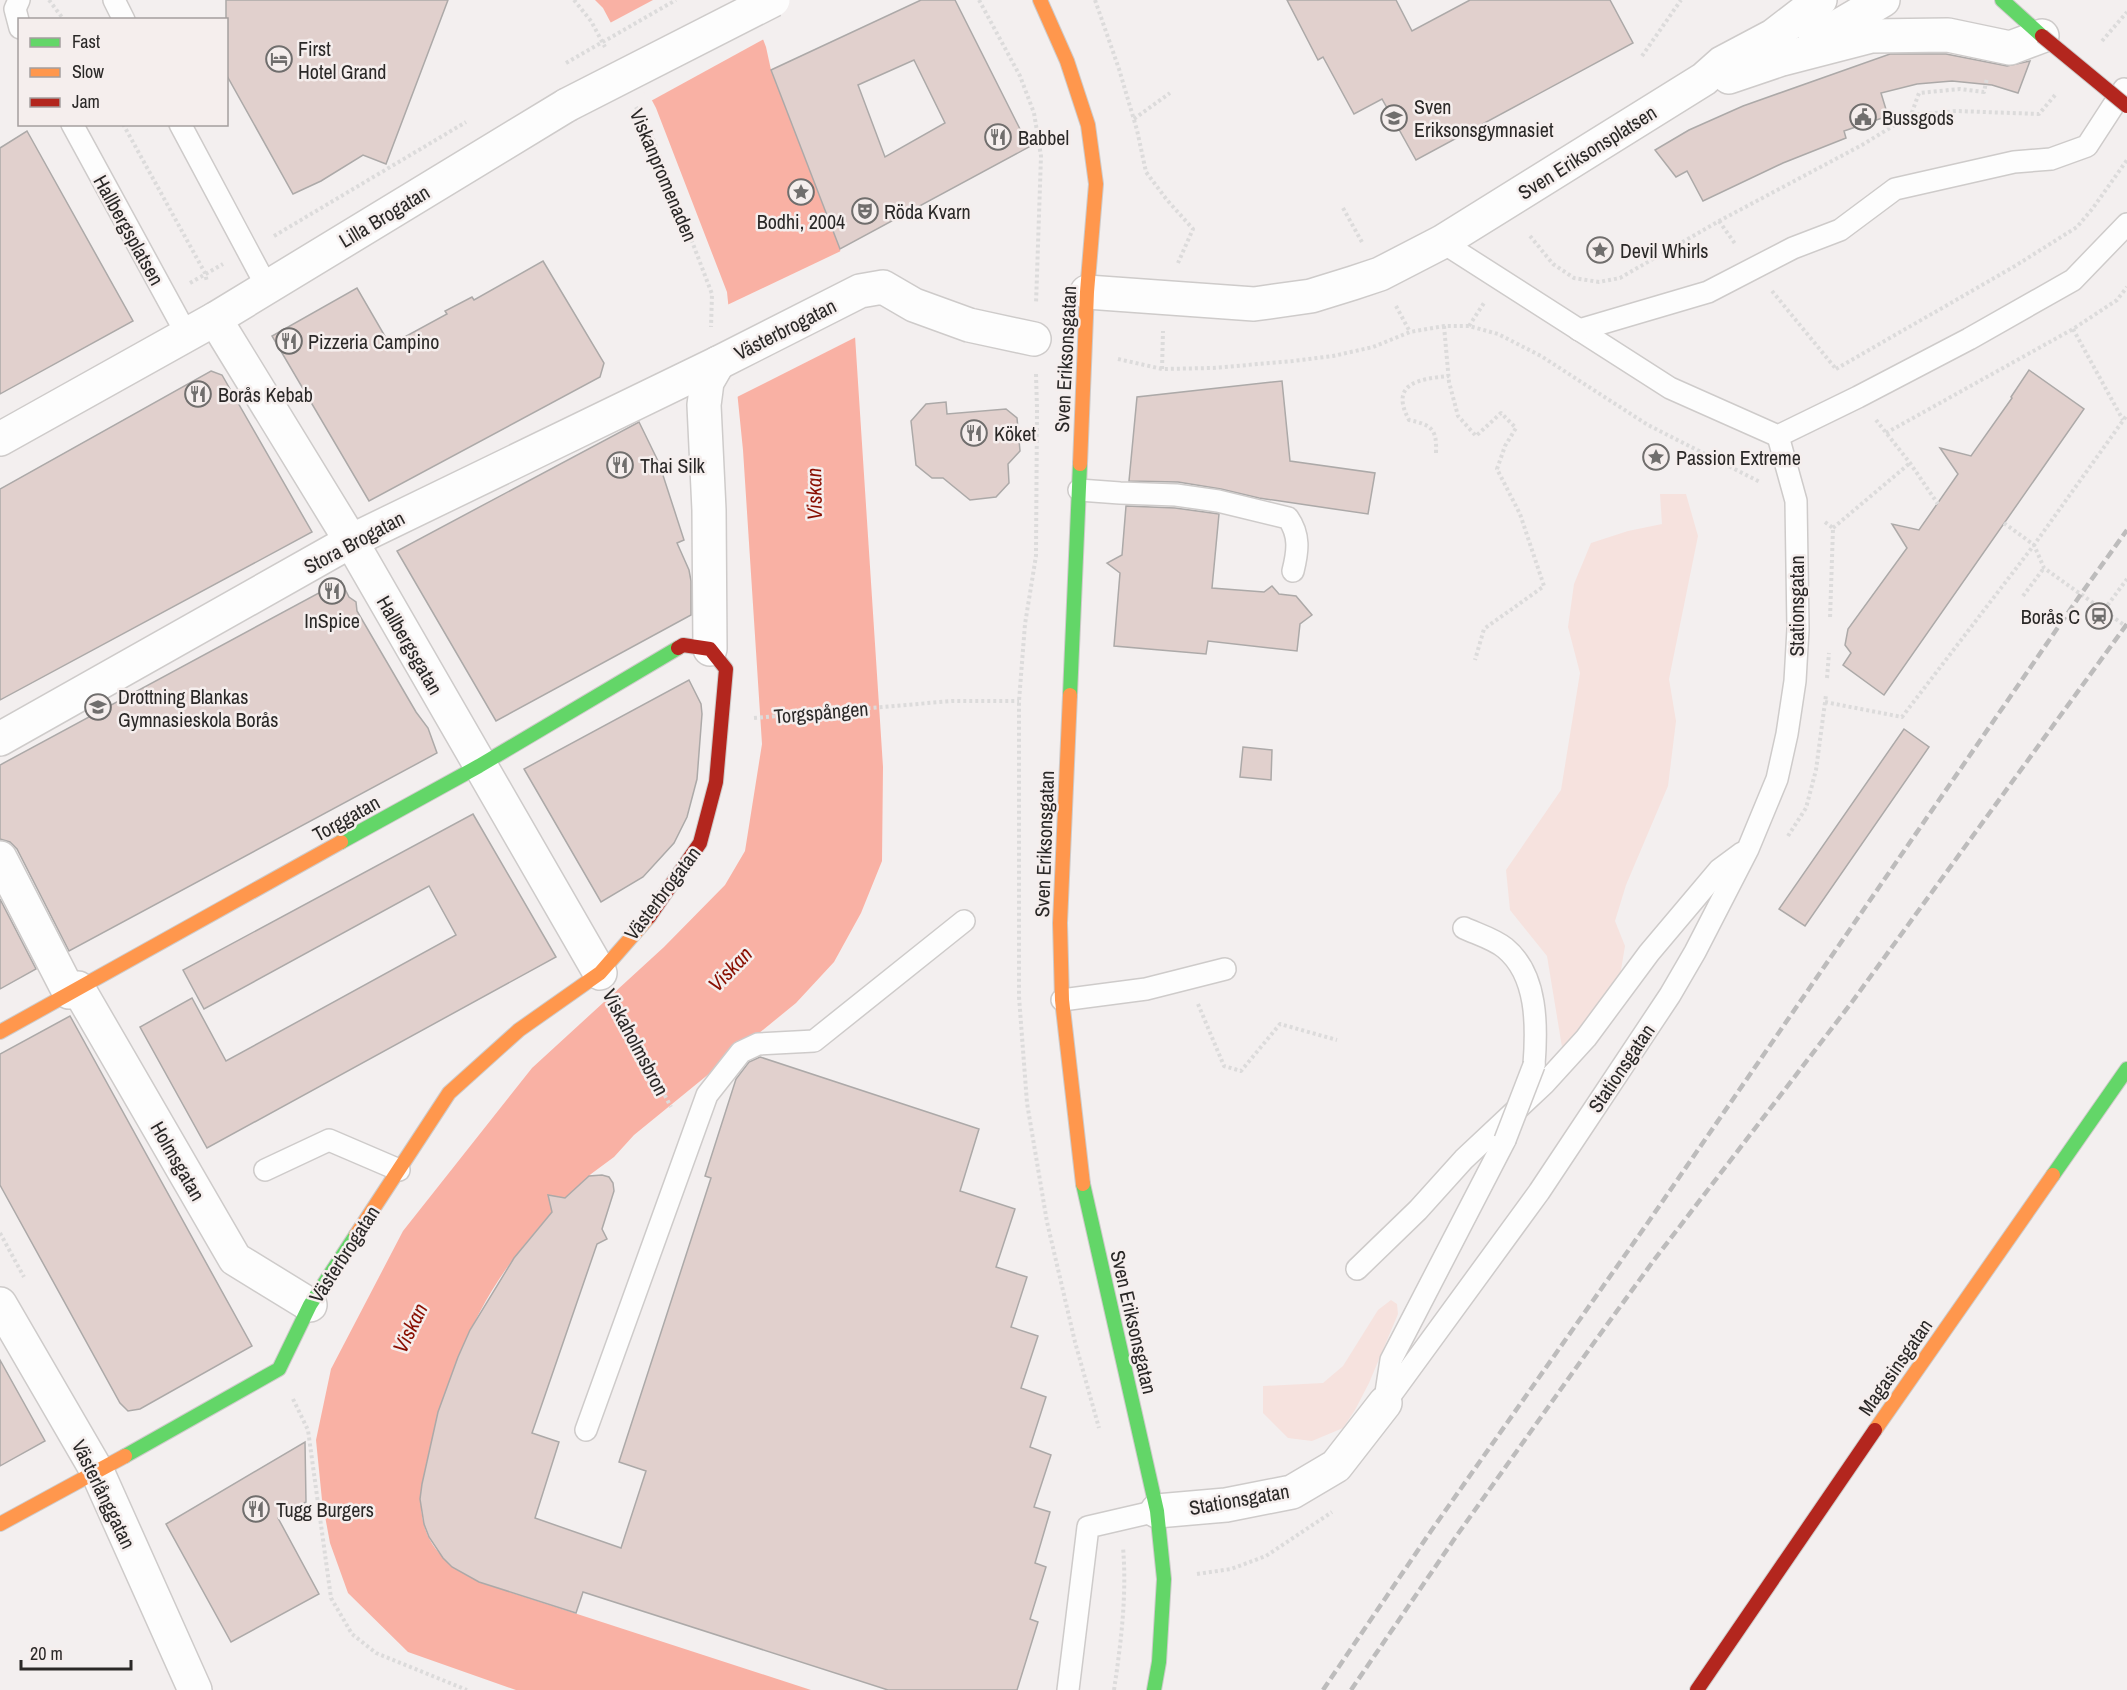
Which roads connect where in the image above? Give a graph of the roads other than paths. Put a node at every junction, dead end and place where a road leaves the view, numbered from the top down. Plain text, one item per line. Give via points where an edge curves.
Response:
1 (19, 0) edge
2 (114, 0) edge
3 (772, 0) edge
4 (1040, 0) edge
5 (1820, 0) edge
6 (1883, 0) edge
7 (2002, 0) edge
8 (0, 13) edge
9 (123, 18) edge
10 (18, 22) edge
11 (18, 26) edge
12 (2042, 36) junction
13 (1782, 59) junction
14 (1704, 80) junction
15 (2127, 86) edge
16 (2127, 106) edge
17 (73, 126) edge
18 (181, 126) edge
19 (2126, 228) edge
20 (1442, 242) junction
21 (267, 287) junction
22 (1087, 292) junction
23 (215, 319) junction
24 (1579, 330) junction
25 (187, 335) junction
26 (1034, 339) dead end
27 (717, 363) junction
28 (1778, 436) junction
29 (0, 439) edge
30 (1079, 490) junction
31 (351, 542) junction
32 (1293, 571) dead end
33 (710, 649) junction
34 (0, 739) edge
35 (479, 766) junction
36 (1748, 849) junction
37 (0, 858) edge
38 (964, 921) dead end
39 (1464, 928) dead end
40 (1225, 969) dead end
41 (600, 973) junction
42 (74, 990) junction
43 (1062, 1000) junction
44 (0, 1032) edge
45 (2127, 1069) edge
46 (265, 1170) dead end
47 (399, 1170) junction
48 (1357, 1269) dead end
49 (0, 1304) edge
50 (310, 1305) junction
51 (1385, 1403) junction
52 (586, 1430) dead end
53 (97, 1471) junction
54 (1157, 1511) junction
55 (0, 1524) edge
56 (195, 1690) edge
57 (1068, 1690) edge
58 (1154, 1690) edge
59 (1697, 1690) edge

1 - 10 lane via 15,9
2 - 9 lane
3 - 21 street, Lilla Brogatan, bridge via 567,105
4 - 22 street, Sven Eriksonsgatan via 1067,61 1088,124 1096,184
5 - 14 street, Sven Eriksonsplatsen via 1773,36 1722,63
6 - 13 street, Sven Eriksonsplatsen
7 - 12 street
8 - 11 lane
12 - 13 street, Sven Eriksonsplatsen via 2010,48 1948,34 1871,36
12 - 16 street, bridge
13 - 14 street, Sven Eriksonsplatsen via 1732,77
14 - 20 street, Sven Eriksonsplatsen
15 - 24 lane via 2087,146 2050,159 2014,162 1895,189 1840,230 1793,248 1708,292
17 - 25 lane, Hallbergsplatsen
18 - 21 lane
19 - 28 lane via 2073,280 1969,339
20 - 22 street via 1380,274 1311,296 1254,304
20 - 24 lane
21 - 23 street, Lilla Brogatan
22 - 30 street, Sven Eriksonsgatan
23 - 25 street, Lilla Brogatan
23 - 31 street, Hallbergsgatan
24 - 28 lane via 1670,388
25 - 29 street, Lilla Brogatan
26 - 27 street, Västerbrogatan via 958,321 914,305 883,287 860,291
27 - 31 street, Stora Brogatan
27 - 33 street, Västerbrogatan via 707,382 704,405
28 - 36 lane, Stationsgatan via 1796,501 1795,681 1777,779
30 - 32 lane via 1197,498 1288,518 1296,529
30 - 43 street, Sven Eriksonsgatan via 1060,923
31 - 34 street, Stora Brogatan
31 - 35 street, Hallbergsgatan
33 - 35 street, Torggatan via 683,645
33 - 41 street, Västerbrogatan via 726,669 716,782 700,843 658,906
35 - 41 street, Hallbergsgatan
35 - 42 street, Torggatan
36 - 48 lane via 1719,870 1649,953 1586,1038 1545,1083
36 - 51 lane, Stationsgatan via 1670,995 1539,1192
37 - 42 street, Holmsgatan
38 - 52 lane via 814,1041 758,1044 741,1052 707,1095
39 - 51 lane, bridge via 1504,947 1519,963 1531,993 1535,1018 1534,1065 1505,1140 1391,1360
40 - 43 lane via 1146,989
41 - 47 street, Västerbrogatan via 519,1030 449,1093
42 - 44 street, Torggatan
42 - 50 street, Holmsgatan via 235,1259
43 - 54 street, Sven Eriksonsgatan via 1083,1182
45 - 59 street, Magasinsgatan
46 - 47 lane via 329,1140
47 - 50 street, Västerbrogatan
49 - 53 street, Västerlånggatan
50 - 53 street, Västerbrogatan via 279,1369
51 - 54 street, Stationsgatan via 1336,1466 1292,1492 1226,1505
53 - 55 street
53 - 56 street, Västerlånggatan
54 - 57 lane via 1088,1527
54 - 58 street, Sven Eriksonsgatan via 1164,1579

